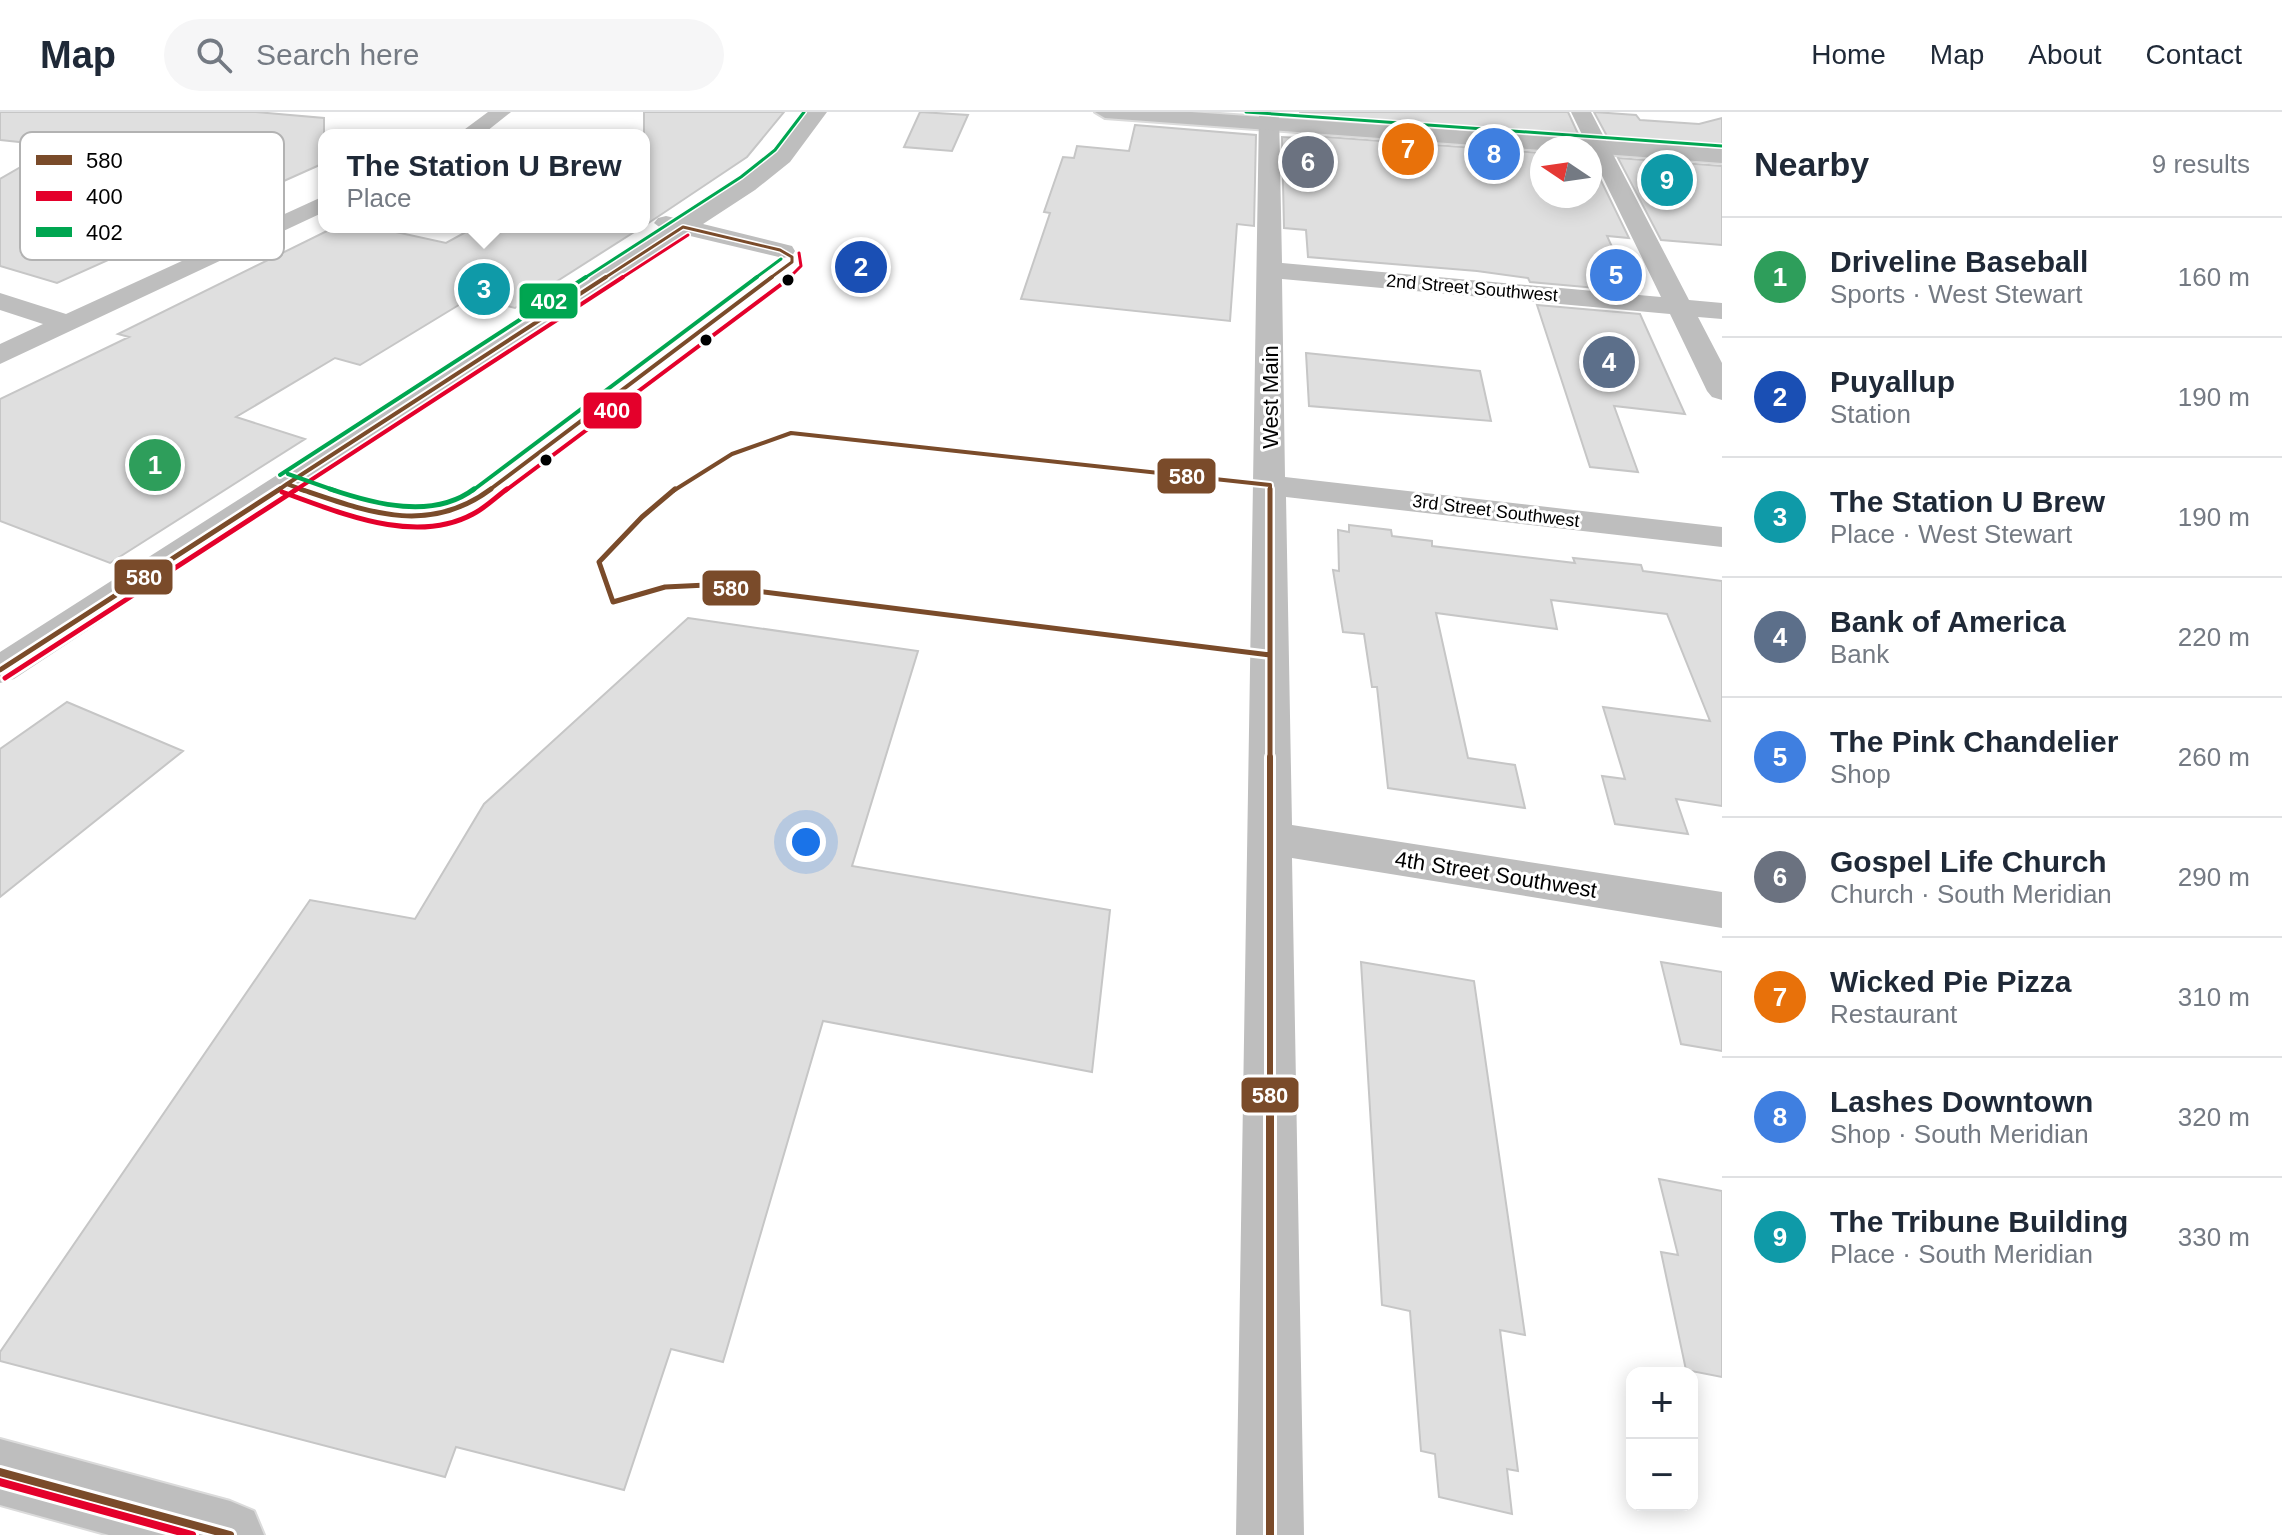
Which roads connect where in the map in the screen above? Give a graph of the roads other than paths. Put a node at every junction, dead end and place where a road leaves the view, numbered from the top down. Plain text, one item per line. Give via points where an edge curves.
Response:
1 (501, 112) edge
2 (817, 112) edge
3 (1105, 112) edge
4 (1581, 112) edge
5 (1270, 118) edge
6 (477, 129) edge
7 (1593, 136) edge
8 (1530, 141) edge
9 (1602, 147) edge
10 (1602, 155) edge
11 (1722, 156) edge
12 (318, 206) edge
13 (650, 219) edge
14 (284, 222) edge
15 (683, 227) junction
16 (783, 251) dead end
17 (202, 260) edge
18 (1269, 270) junction
19 (0, 301) edge
20 (1678, 307) junction
21 (1722, 311) edge
22 (67, 323) junction
23 (0, 355) edge
24 (1722, 391) edge
25 (1270, 485) junction
26 (1722, 537) edge
27 (0, 670) edge
28 (1269, 838) junction
29 (1722, 910) edge
30 (0, 1472) edge
31 (230, 1535) edge
32 (1270, 1535) edge

1 - 6 street
2 - 15 street via 770,168
3 - 5 street
4 - 7 street
5 - 8 street
5 - 18 street, West Main
9 - 11 street
10 - 20 street
12 - 14 street
13 - 15 street
15 - 16 street
15 - 27 street
17 - 22 street
18 - 20 street, 2nd Street Southwest
18 - 25 street, West Main
19 - 22 street
20 - 21 street, 2nd Street Southwest
20 - 24 street
22 - 23 street
25 - 26 street, 3rd Street Southwest
25 - 28 street, West Main
28 - 29 street, 4th Street Southwest
28 - 32 street, West Main
30 - 31 street

